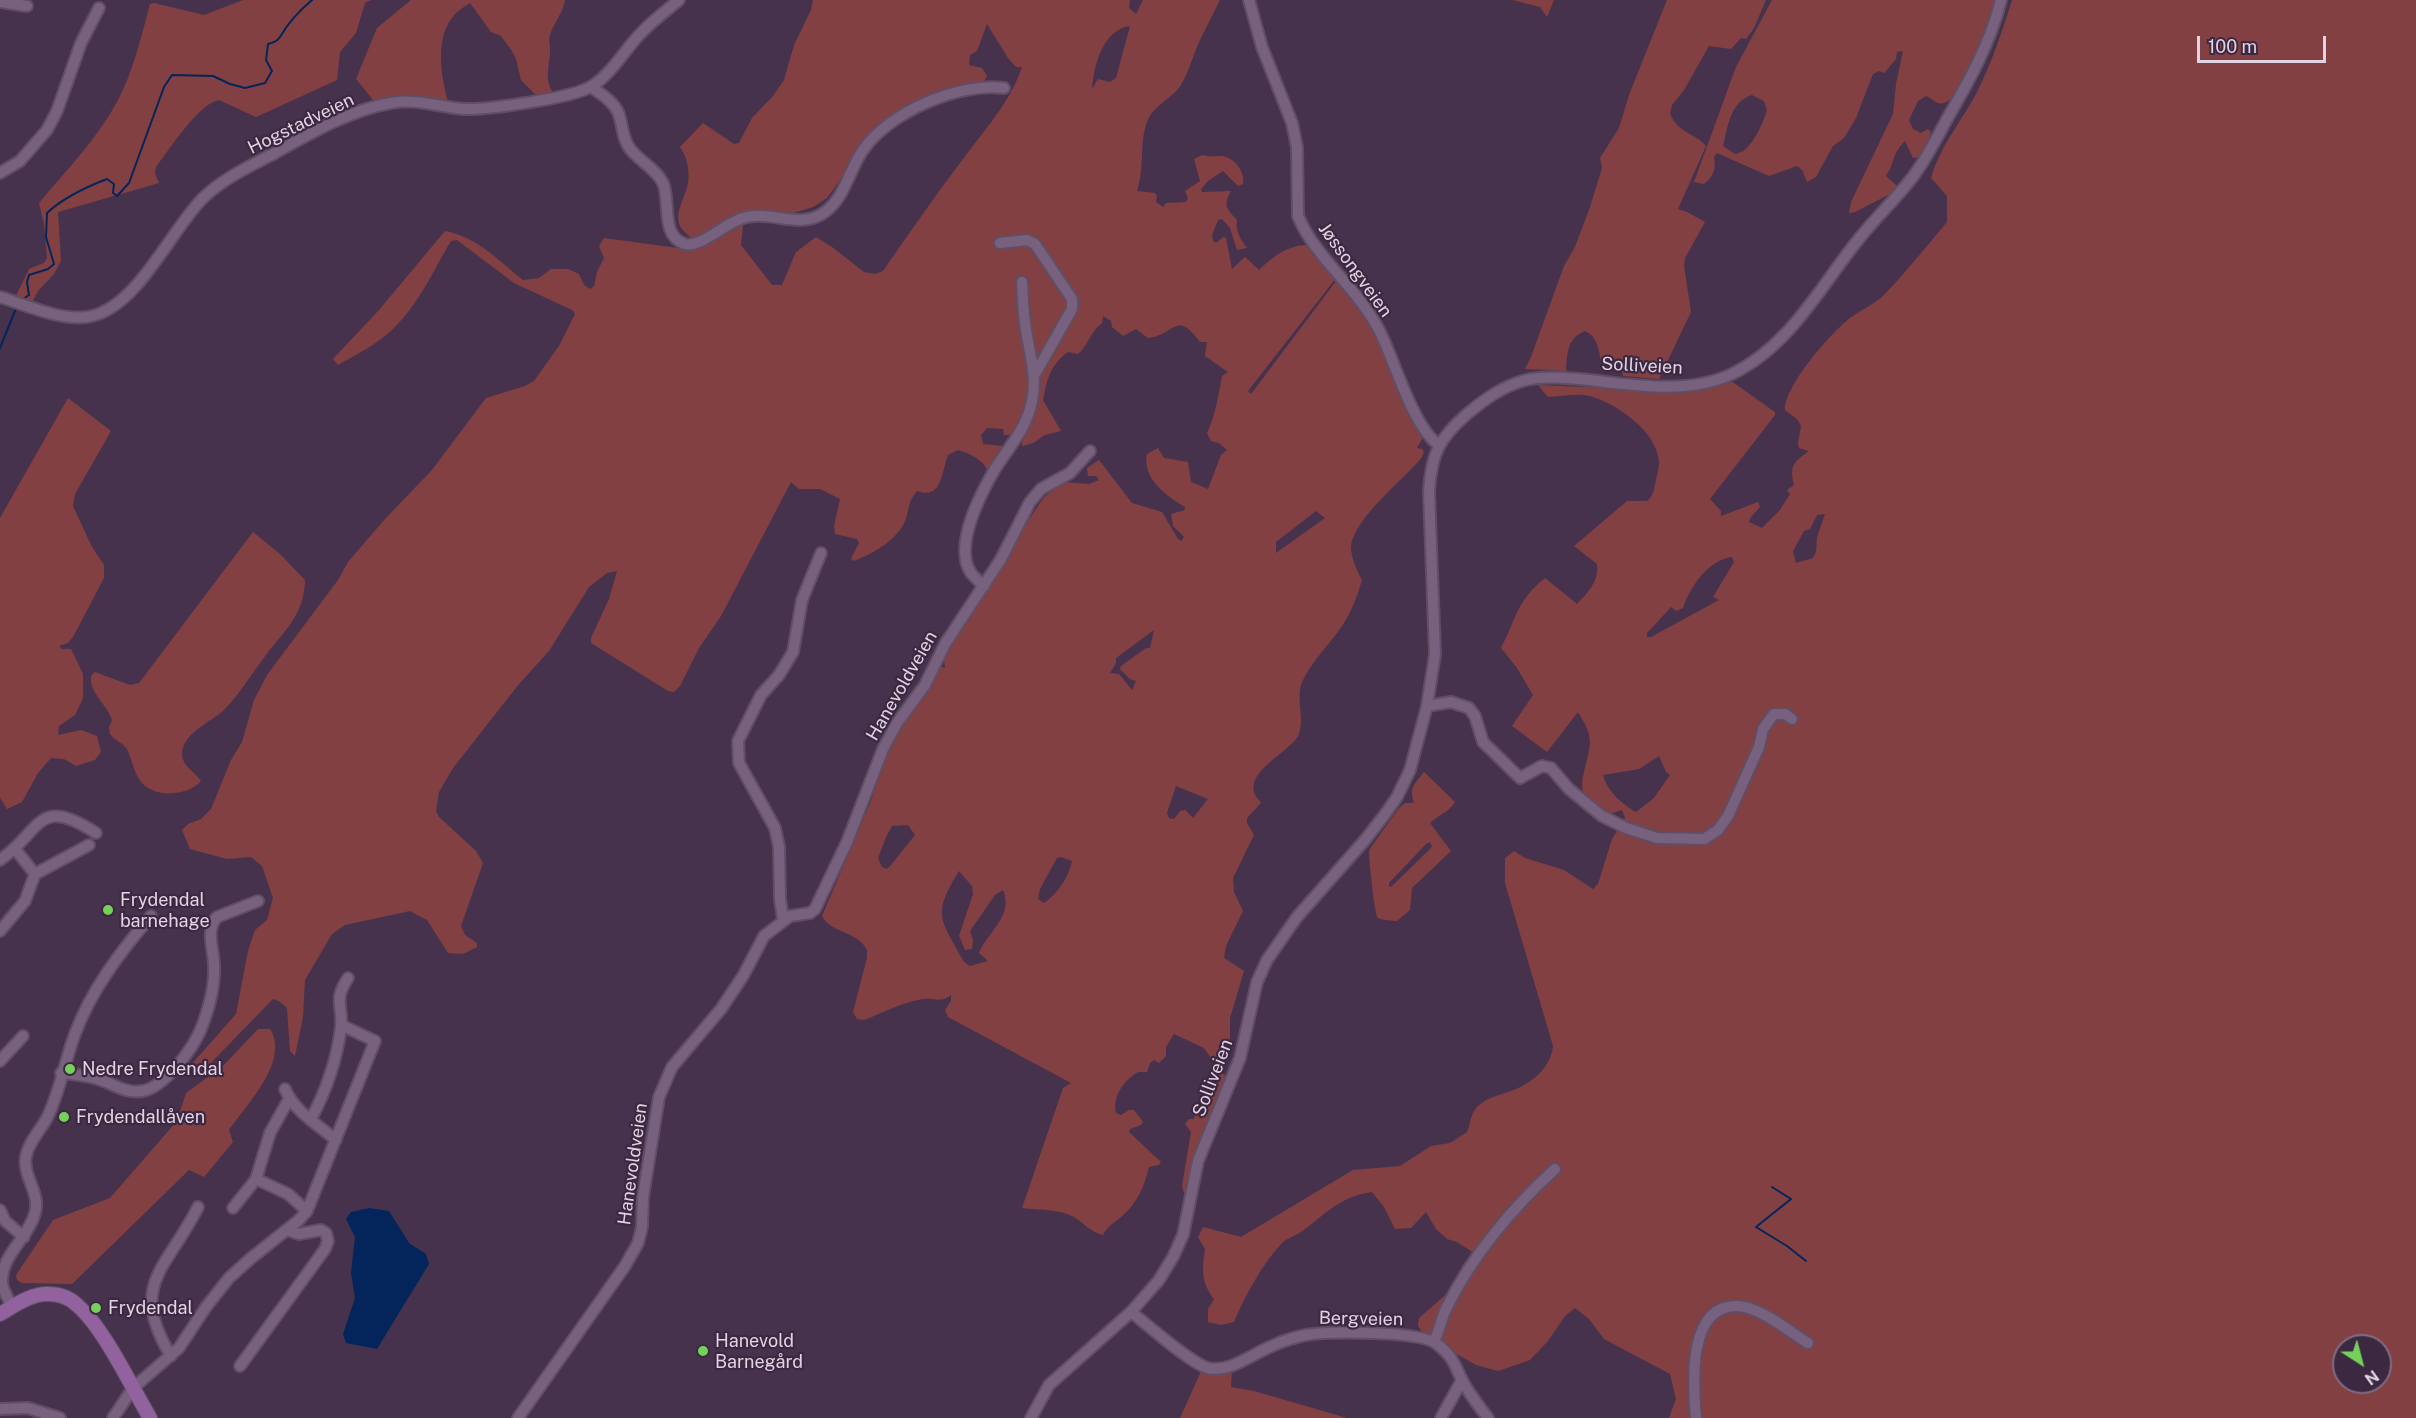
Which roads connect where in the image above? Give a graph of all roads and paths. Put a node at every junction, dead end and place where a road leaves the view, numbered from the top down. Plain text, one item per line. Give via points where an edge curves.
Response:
1 (678, 0) edge
2 (1249, 0) edge
3 (2001, 0) edge
4 (0, 2) edge
5 (27, 6) dead end
6 (99, 8) dead end
7 (591, 87) junction
8 (1004, 88) dead end
9 (0, 173) edge
10 (1000, 243) dead end
11 (1022, 282) dead end
12 (0, 297) edge
13 (1034, 376) junction
14 (1439, 445) junction
15 (1090, 451) dead end
16 (821, 553) dead end
17 (984, 586) junction
18 (1427, 705) junction
19 (1792, 719) dead end
20 (96, 833) dead end
21 (89, 845) dead end
22 (15, 849) junction
23 (0, 860) edge
24 (35, 874) junction
25 (258, 901) dead end
26 (151, 916) dead end
27 (783, 919) junction
28 (0, 931) edge
29 (348, 978) dead end
30 (341, 1025) junction
31 (22, 1036) dead end
32 (0, 1061) edge
33 (61, 1073) junction
34 (311, 1119) junction
35 (336, 1140) junction
36 (1555, 1169) dead end
37 (256, 1179) junction
38 (198, 1207) dead end
39 (233, 1208) dead end
40 (0, 1210) edge
41 (307, 1211) junction
42 (3, 1223) edge
43 (287, 1230) junction
44 (24, 1236) junction
45 (6, 1310) edge
46 (1131, 1312) junction
47 (1434, 1341) junction
48 (1808, 1343) dead end
49 (171, 1356) junction
50 (240, 1366) dead end
51 (1462, 1380) junction
52 (133, 1388) junction
53 (0, 1409) edge
54 (60, 1418) edge
55 (113, 1418) edge
56 (150, 1418) edge
57 (518, 1418) edge
58 (1031, 1418) edge
59 (1441, 1418) edge
60 (1488, 1418) edge
61 (1696, 1418) edge

1 - 7 street, Hogstadveien
2 - 14 street, Jøssongveien via 1262,47 1292,123 1297,147 1298,216 1318,249 1368,309 1398,379 1429,436
3 - 14 street, Solliveien via 1976,68 1923,162 1818,295 1764,354 1730,375 1685,386 1549,377 1519,382 1478,405 1455,424
4 - 5 street
6 - 9 street via 47,130 20,162
7 - 8 street via 609,100 617,111 630,149 657,174 663,184 670,231 681,243 689,245 747,216 801,222 817,217 837,200 864,149 890,122 944,96 978,88
7 - 12 street, Hogstadveien via 571,95 477,110 410,102 358,113 258,162 204,196 126,298 109,310 78,318
10 - 13 street via 1027,240 1035,244 1072,299 1072,309
11 - 13 street
13 - 17 street via 1033,401 1026,423 995,470 966,537 967,565
14 - 18 street, Solliveien via 1431,465 1429,492 1435,654
15 - 17 street, Hanevoldveien via 1070,472 1041,489 1030,502
16 - 27 street via 802,600 793,652 780,675 761,695 738,741 739,763 775,828
17 - 27 street, Hanevoldveien via 883,749 819,904 810,913
18 - 19 street via 1450,702 1469,708 1483,742 1520,778 1542,766 1551,768 1602,816 1657,838 1687,840 1704,839 1718,830 1774,714
18 - 46 street, Solliveien via 1410,770 1397,797 1297,917 1267,960 1257,982 1240,1058 1198,1161 1182,1235 1159,1280
20 - 22 street via 60,815 37,824
21 - 24 street
22 - 23 street
22 - 24 street
24 - 28 street via 25,901
25 - 33 street via 213,921 212,988 200,1030 163,1082 131,1091 96,1078
26 - 33 street via 93,996
27 - 57 street, Hanevoldveien via 764,936 721,1009 672,1067 659,1097 638,1243
29 - 30 street via 339,998
30 - 34 street via 327,1084
30 - 35 street via 375,1041
31 - 32 street
33 - 44 street via 48,1116 26,1155 36,1210
34 - 35 street
34 - 37 street via 287,1094
35 - 41 street
36 - 47 street via 1503,1220 1454,1292
37 - 39 street
37 - 41 street via 288,1194
38 - 49 street via 159,1269 152,1288 153,1316
40 - 42 street
41 - 43 street
42 - 44 street
43 - 49 street via 229,1278
43 - 50 street via 299,1234 321,1230 327,1233 328,1241
44 - 45 street via 3,1273
45 - 52 main road via 39,1295 71,1300 95,1326
46 - 47 street, Bergveien via 1193,1360 1219,1369 1307,1335 1407,1335
46 - 58 street, Solliveien via 1049,1385
47 - 51 street via 1456,1364
48 - 61 street via 1755,1311 1739,1306 1708,1317 1701,1331 1693,1390
49 - 52 street
51 - 59 street
51 - 60 street
52 - 55 street
52 - 56 main road
53 - 54 street via 28,1408

